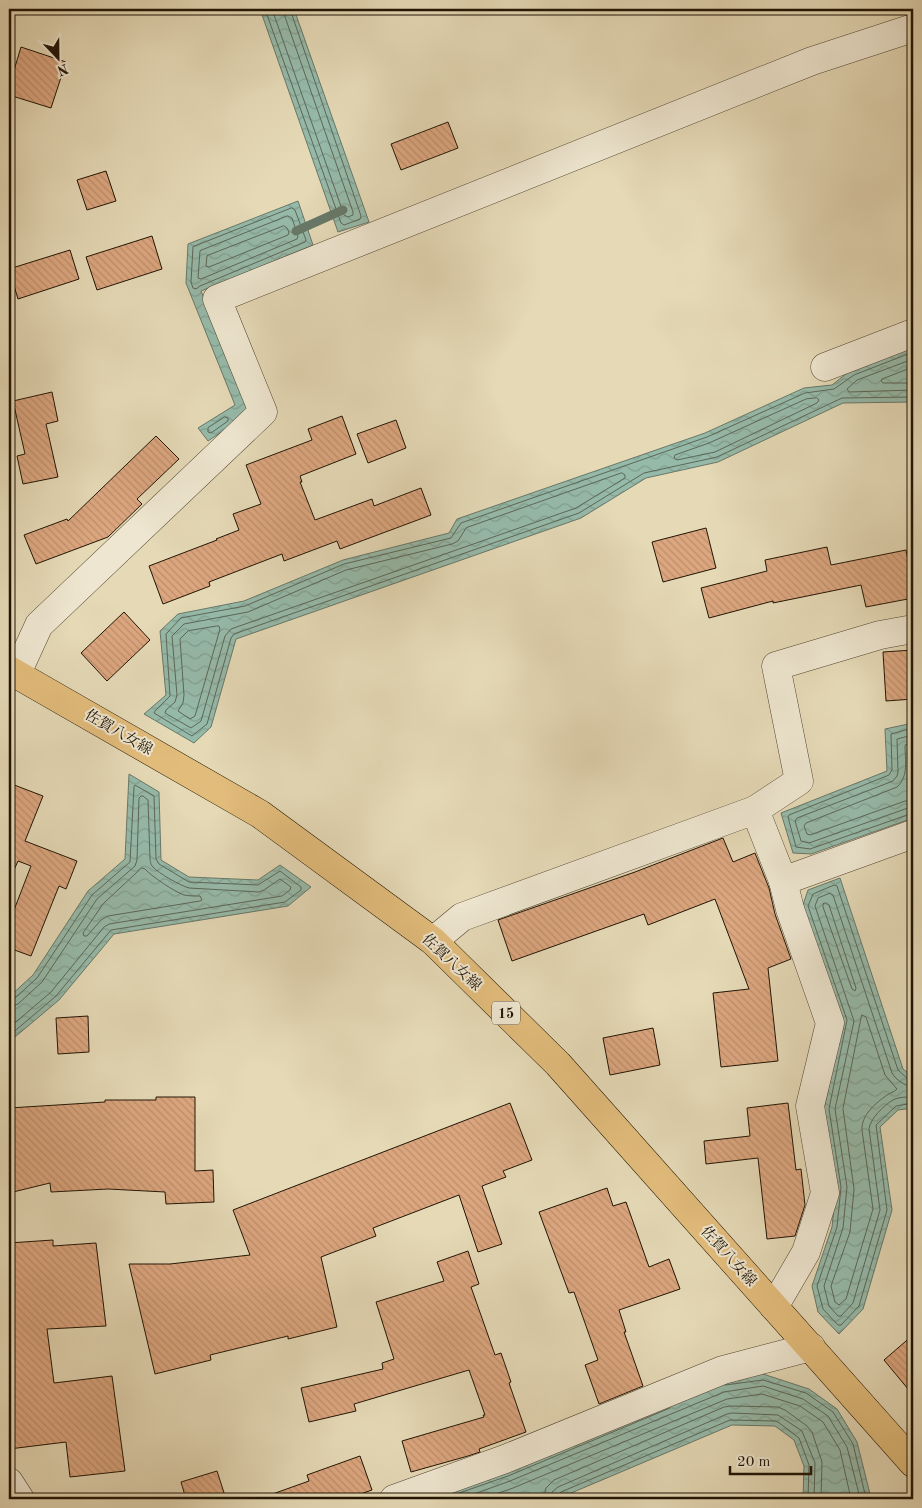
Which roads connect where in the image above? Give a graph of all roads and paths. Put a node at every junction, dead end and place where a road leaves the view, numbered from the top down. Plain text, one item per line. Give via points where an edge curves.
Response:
1 (913, 28) edge
2 (913, 332) edge
3 (825, 367) dead end
4 (913, 629) edge
5 (13, 671) edge
6 (755, 810) junction
7 (913, 834) edge
8 (805, 873) junction
9 (433, 942) junction
10 (774, 1307) junction
11 (811, 1347) junction
12 (913, 1463) edge
13 (9, 1482) edge
14 (20, 1499) edge
15 (394, 1499) edge

1 - 5 street via 812,61 217,298 263,412 39,625
2 - 3 street
4 - 6 street via 880,635 776,666 799,781
5 - 9 main road, 佐賀八女線 / 15 via 260,814
6 - 8 street
6 - 9 street via 462,917
7 - 8 street
8 - 10 street via 790,909 830,1023 810,1106 825,1193 806,1252
9 - 10 main road, 佐賀八女線 / 15 via 558,1064
10 - 11 main road, 佐賀八女線 / 15
11 - 12 main road, 佐賀八女線 / 15
11 - 15 street via 723,1370 505,1459
13 - 14 street

